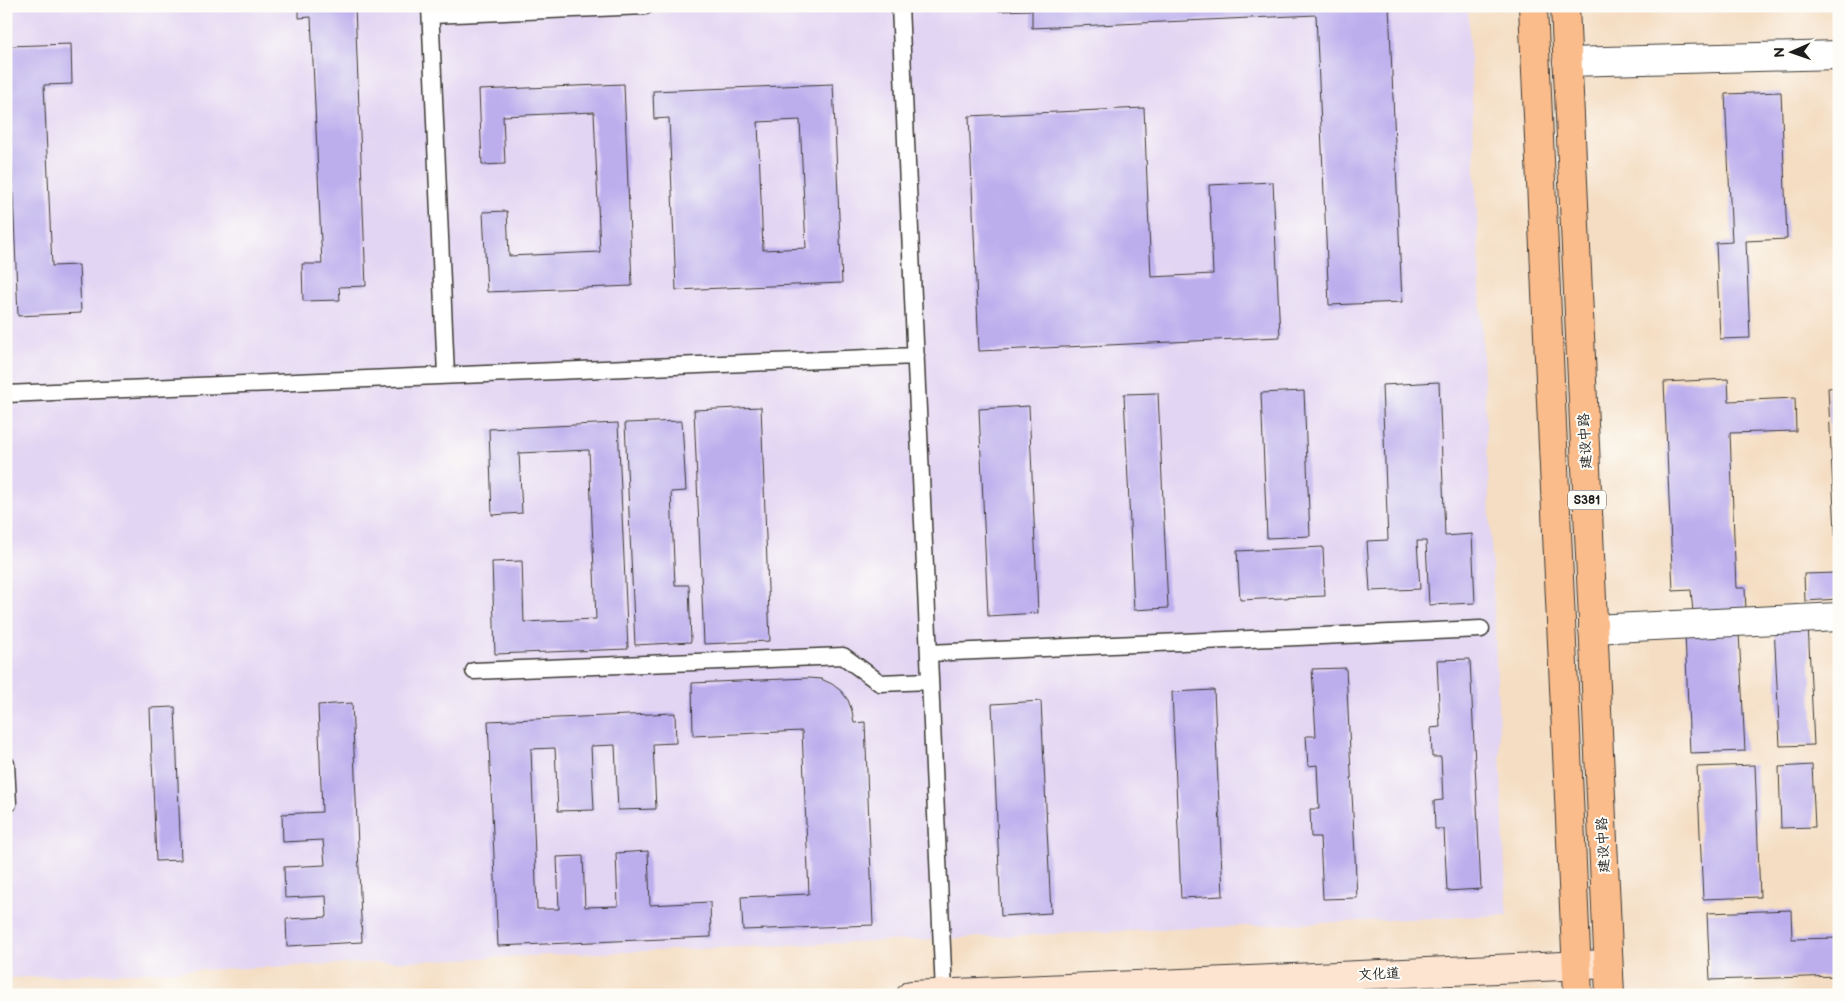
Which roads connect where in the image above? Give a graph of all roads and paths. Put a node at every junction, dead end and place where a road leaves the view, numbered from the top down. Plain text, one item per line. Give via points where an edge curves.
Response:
1 (645, 6) edge
2 (900, 6) edge
3 (1534, 6) edge
4 (1565, 6) edge
5 (431, 11) edge
6 (1839, 55) edge
7 (1567, 62) junction
8 (916, 356) junction
9 (446, 375) junction
10 (6, 394) edge
11 (1839, 617) edge
12 (1481, 629) dead end
13 (1593, 629) junction
14 (929, 653) junction
15 (474, 672) dead end
16 (930, 681) junction
17 (6, 764) edge
18 (8, 804) dead end
19 (1608, 964) junction
20 (1577, 966) junction
21 (944, 993) junction
22 (910, 995) edge
23 (1578, 995) edge
24 (1610, 995) edge

1 - 5 lane
2 - 8 lane
3 - 20 main road, S381
4 - 7 main road, 建设中路 / S381
5 - 9 lane
6 - 7 street
7 - 13 main road, 建设中路 / S381
8 - 9 lane
8 - 14 lane
9 - 10 lane
11 - 13 street
12 - 14 lane
13 - 19 main road, 建设中路 / S381
14 - 16 lane
15 - 16 lane via 843,656 880,683
16 - 21 lane
17 - 18 lane
19 - 20 main road, 文化道
19 - 24 main road, 建设中路 / S381
20 - 21 main road, 文化道
20 - 23 main road, S381
21 - 22 main road, 文化道

